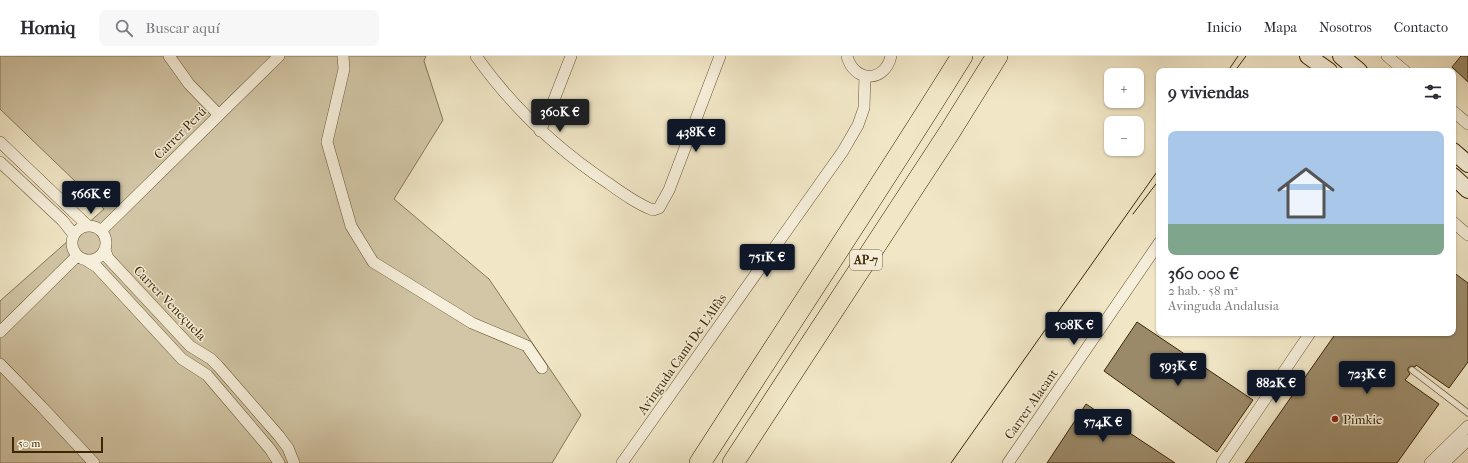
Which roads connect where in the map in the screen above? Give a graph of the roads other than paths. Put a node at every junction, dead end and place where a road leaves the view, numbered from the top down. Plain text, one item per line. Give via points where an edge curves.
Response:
1 (169, 56) edge
2 (279, 56) edge
3 (344, 56) edge
4 (476, 56) edge
5 (571, 56) edge
6 (720, 56) edge
7 (847, 56) edge
8 (891, 56) edge
9 (962, 56) edge
10 (997, 56) edge
11 (1308, 56) edge
12 (1341, 56) edge
13 (1387, 56) edge
14 (1325, 68) edge
15 (1355, 68) edge
16 (1401, 68) edge
17 (865, 76) junction
18 (1456, 114) edge
19 (219, 115) junction
20 (1468, 124) edge
21 (540, 131) junction
22 (0, 142) edge
23 (1456, 154) edge
24 (0, 162) edge
25 (1468, 164) edge
26 (1456, 179) edge
27 (1468, 190) edge
28 (1456, 225) edge
29 (88, 226) junction
30 (101, 231) junction
31 (74, 235) junction
32 (1468, 236) edge
33 (1156, 247) edge
34 (105, 250) junction
35 (81, 258) junction
36 (0, 332) edge
37 (1308, 336) edge
38 (0, 364) edge
39 (542, 368) dead end
40 (1412, 370) dead end
41 (1468, 413) edge
42 (1468, 426) edge
43 (1468, 440) edge
44 (94, 463) edge
45 (279, 463) edge
46 (294, 463) edge
47 (622, 463) edge
48 (700, 463) edge
49 (733, 463) edge
50 (1008, 463) edge
51 (1222, 463) edge
52 (1430, 463) edge
53 (1444, 463) edge

1 - 19 street via 190,84
2 - 19 street, Carrer Perú
3 - 39 street via 344,68 327,142 351,226 373,262 472,323 527,346
4 - 21 street
5 - 21 street
6 - 21 street via 670,190 659,208 653,210 643,206 586,168
7 - 17 street via 853,69
8 - 17 street via 890,64 880,74
9 - 48 highway, AP-7
10 - 49 highway, AP-7
11 - 14 main road
12 - 15 main road
13 - 16 street
17 - 47 street, Avinguda Camí De L'Alfàs via 864,108 858,125 843,151
18 - 20 street
19 - 30 street, Carrer Perú
22 - 29 street
23 - 25 main road
24 - 31 street via 63,221
26 - 27 main road
28 - 32 street
29 - 30 street
29 - 31 street via 78,230
30 - 34 street via 106,239
31 - 35 street via 73,251
33 - 50 street, Carrer Alacant
34 - 35 street via 98,258 92,260
34 - 46 street, Carrer Veneçuela via 108,258 190,346 211,359 223,372 278,436 290,452
35 - 36 street
35 - 45 street via 97,267 182,359 207,376
37 - 51 street
38 - 44 street
40 - 41 lane
42 - 52 street
43 - 53 street

